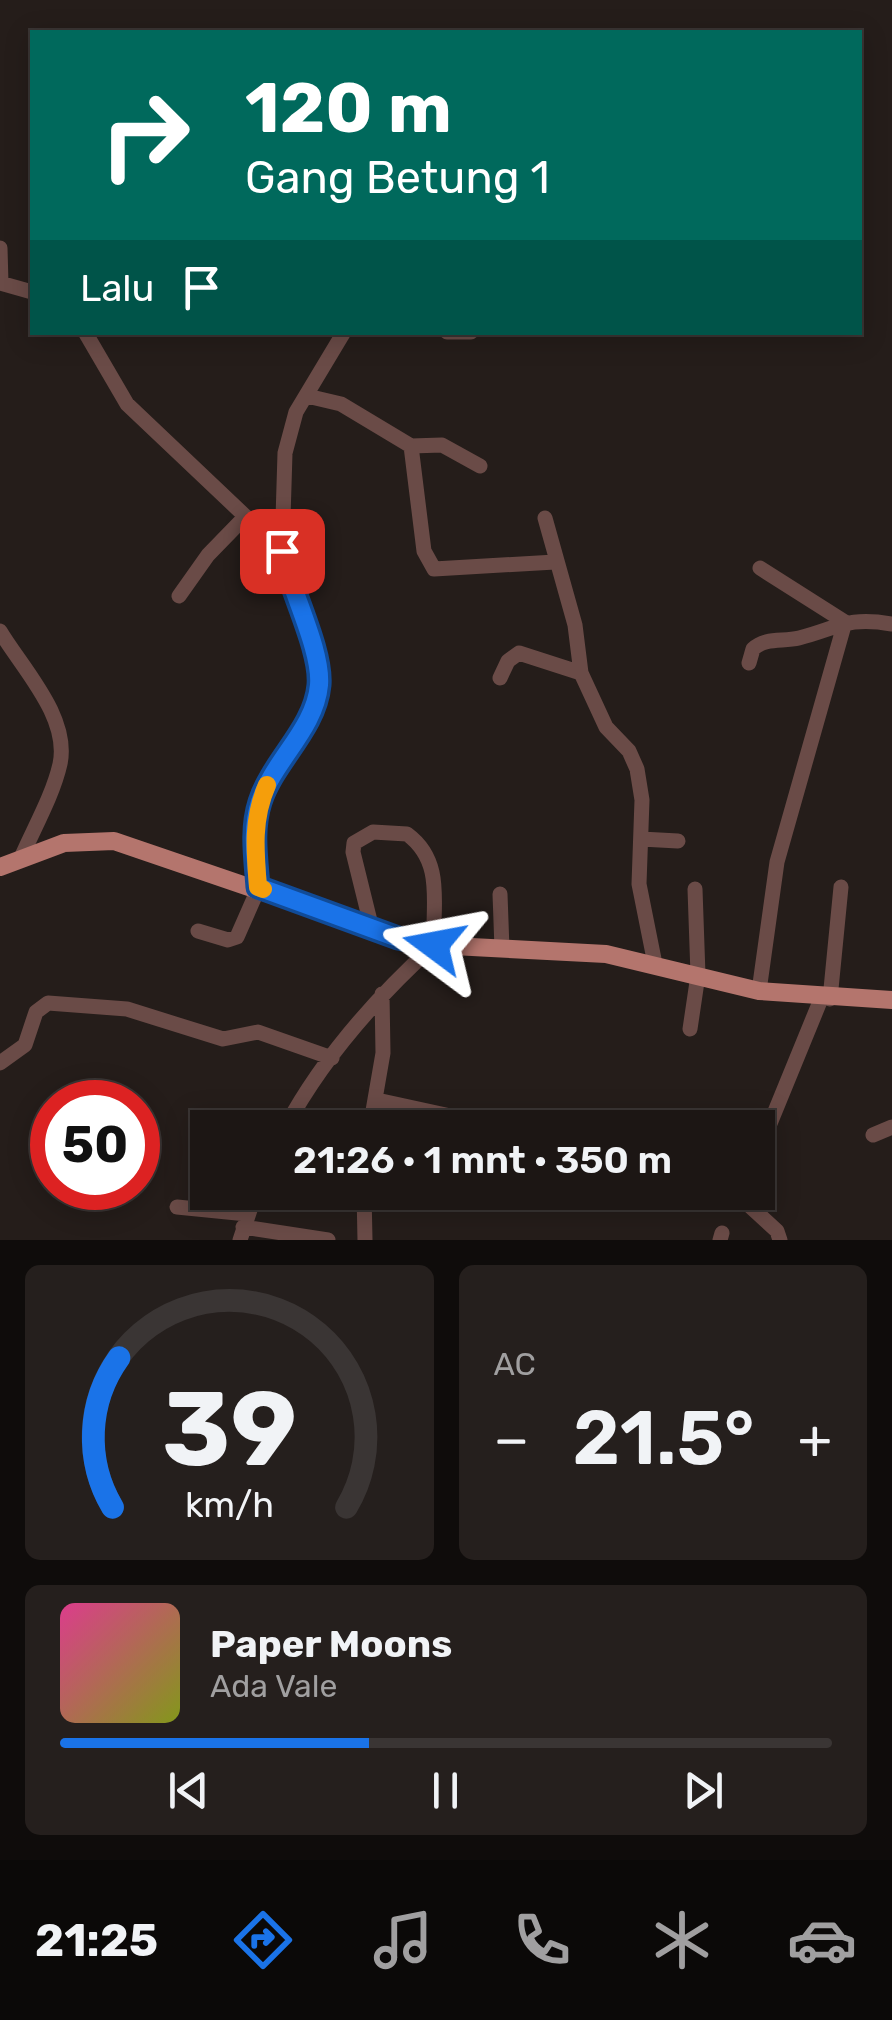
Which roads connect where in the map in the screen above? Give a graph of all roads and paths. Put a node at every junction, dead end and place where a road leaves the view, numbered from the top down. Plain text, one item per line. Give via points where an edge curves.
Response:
1 (0, 248) edge
2 (0, 283) edge
3 (30, 291) edge
4 (87, 335) edge
5 (342, 335) edge
6 (307, 396) junction
7 (411, 446) junction
8 (480, 466) dead end
9 (545, 518) dead end
10 (243, 519) junction
11 (282, 551) junction
12 (555, 562) junction
13 (760, 568) dead end
14 (179, 596) dead end
15 (845, 622) junction
16 (892, 624) edge
17 (0, 631) edge
18 (749, 663) dead end
19 (581, 673) junction
20 (500, 678) dead end
21 (641, 838) junction
22 (678, 841) dead end
23 (21, 858) junction
24 (0, 866) edge
25 (841, 886) dead end
26 (258, 887) junction
27 (695, 890) dead end
28 (500, 894) dead end
29 (372, 929) junction
30 (198, 931) dead end
31 (434, 945) junction
32 (502, 949) junction
33 (655, 964) junction
34 (698, 975) junction
35 (759, 992) junction
36 (382, 994) junction
37 (826, 999) junction
38 (892, 1000) edge
39 (690, 1029) dead end
40 (332, 1058) junction
41 (0, 1062) edge
42 (376, 1100) junction
43 (297, 1110) edge
44 (374, 1110) edge
45 (422, 1110) edge
46 (775, 1114) edge
47 (892, 1128) edge
48 (873, 1134) dead end
49 (177, 1207) dead end
50 (361, 1210) edge
51 (754, 1210) edge
52 (244, 1227) edge
53 (328, 1240) edge
54 (365, 1240) edge
55 (780, 1240) edge

1 - 2 street
2 - 3 street
4 - 10 street via 127,404
5 - 6 street
6 - 7 street via 341,404
6 - 11 street via 285,453
7 - 8 street via 442,445
7 - 12 street via 424,552 434,569
9 - 12 street
10 - 11 street
10 - 14 street
11 - 26 street via 316,653 319,684 313,708 261,799 254,844
12 - 19 street
13 - 15 street
15 - 16 street
15 - 18 street via 758,644
15 - 35 street via 777,862
17 - 23 street via 31,677 61,746 59,769
19 - 20 street via 520,653
19 - 21 street via 606,727 634,758
21 - 22 street
21 - 33 street via 638,884
23 - 24 main road
23 - 26 main road via 64,843 114,841
25 - 37 street
26 - 29 main road
26 - 30 street via 235,939
27 - 34 street
28 - 32 street
29 - 31 main road
29 - 31 street via 353,847 373,832 401,832 417,842 434,878
31 - 32 main road
31 - 36 street
32 - 33 main road via 577,951
33 - 34 main road
34 - 35 main road
34 - 39 street
35 - 37 main road
36 - 40 street
36 - 42 street
37 - 38 main road
37 - 46 street
40 - 41 street via 258,1032 222,1039 127,1009 48,1003 36,1012 25,1045
40 - 43 street
42 - 44 street
42 - 45 street
47 - 48 street
49 - 52 street
50 - 54 street
51 - 55 street
52 - 53 street

